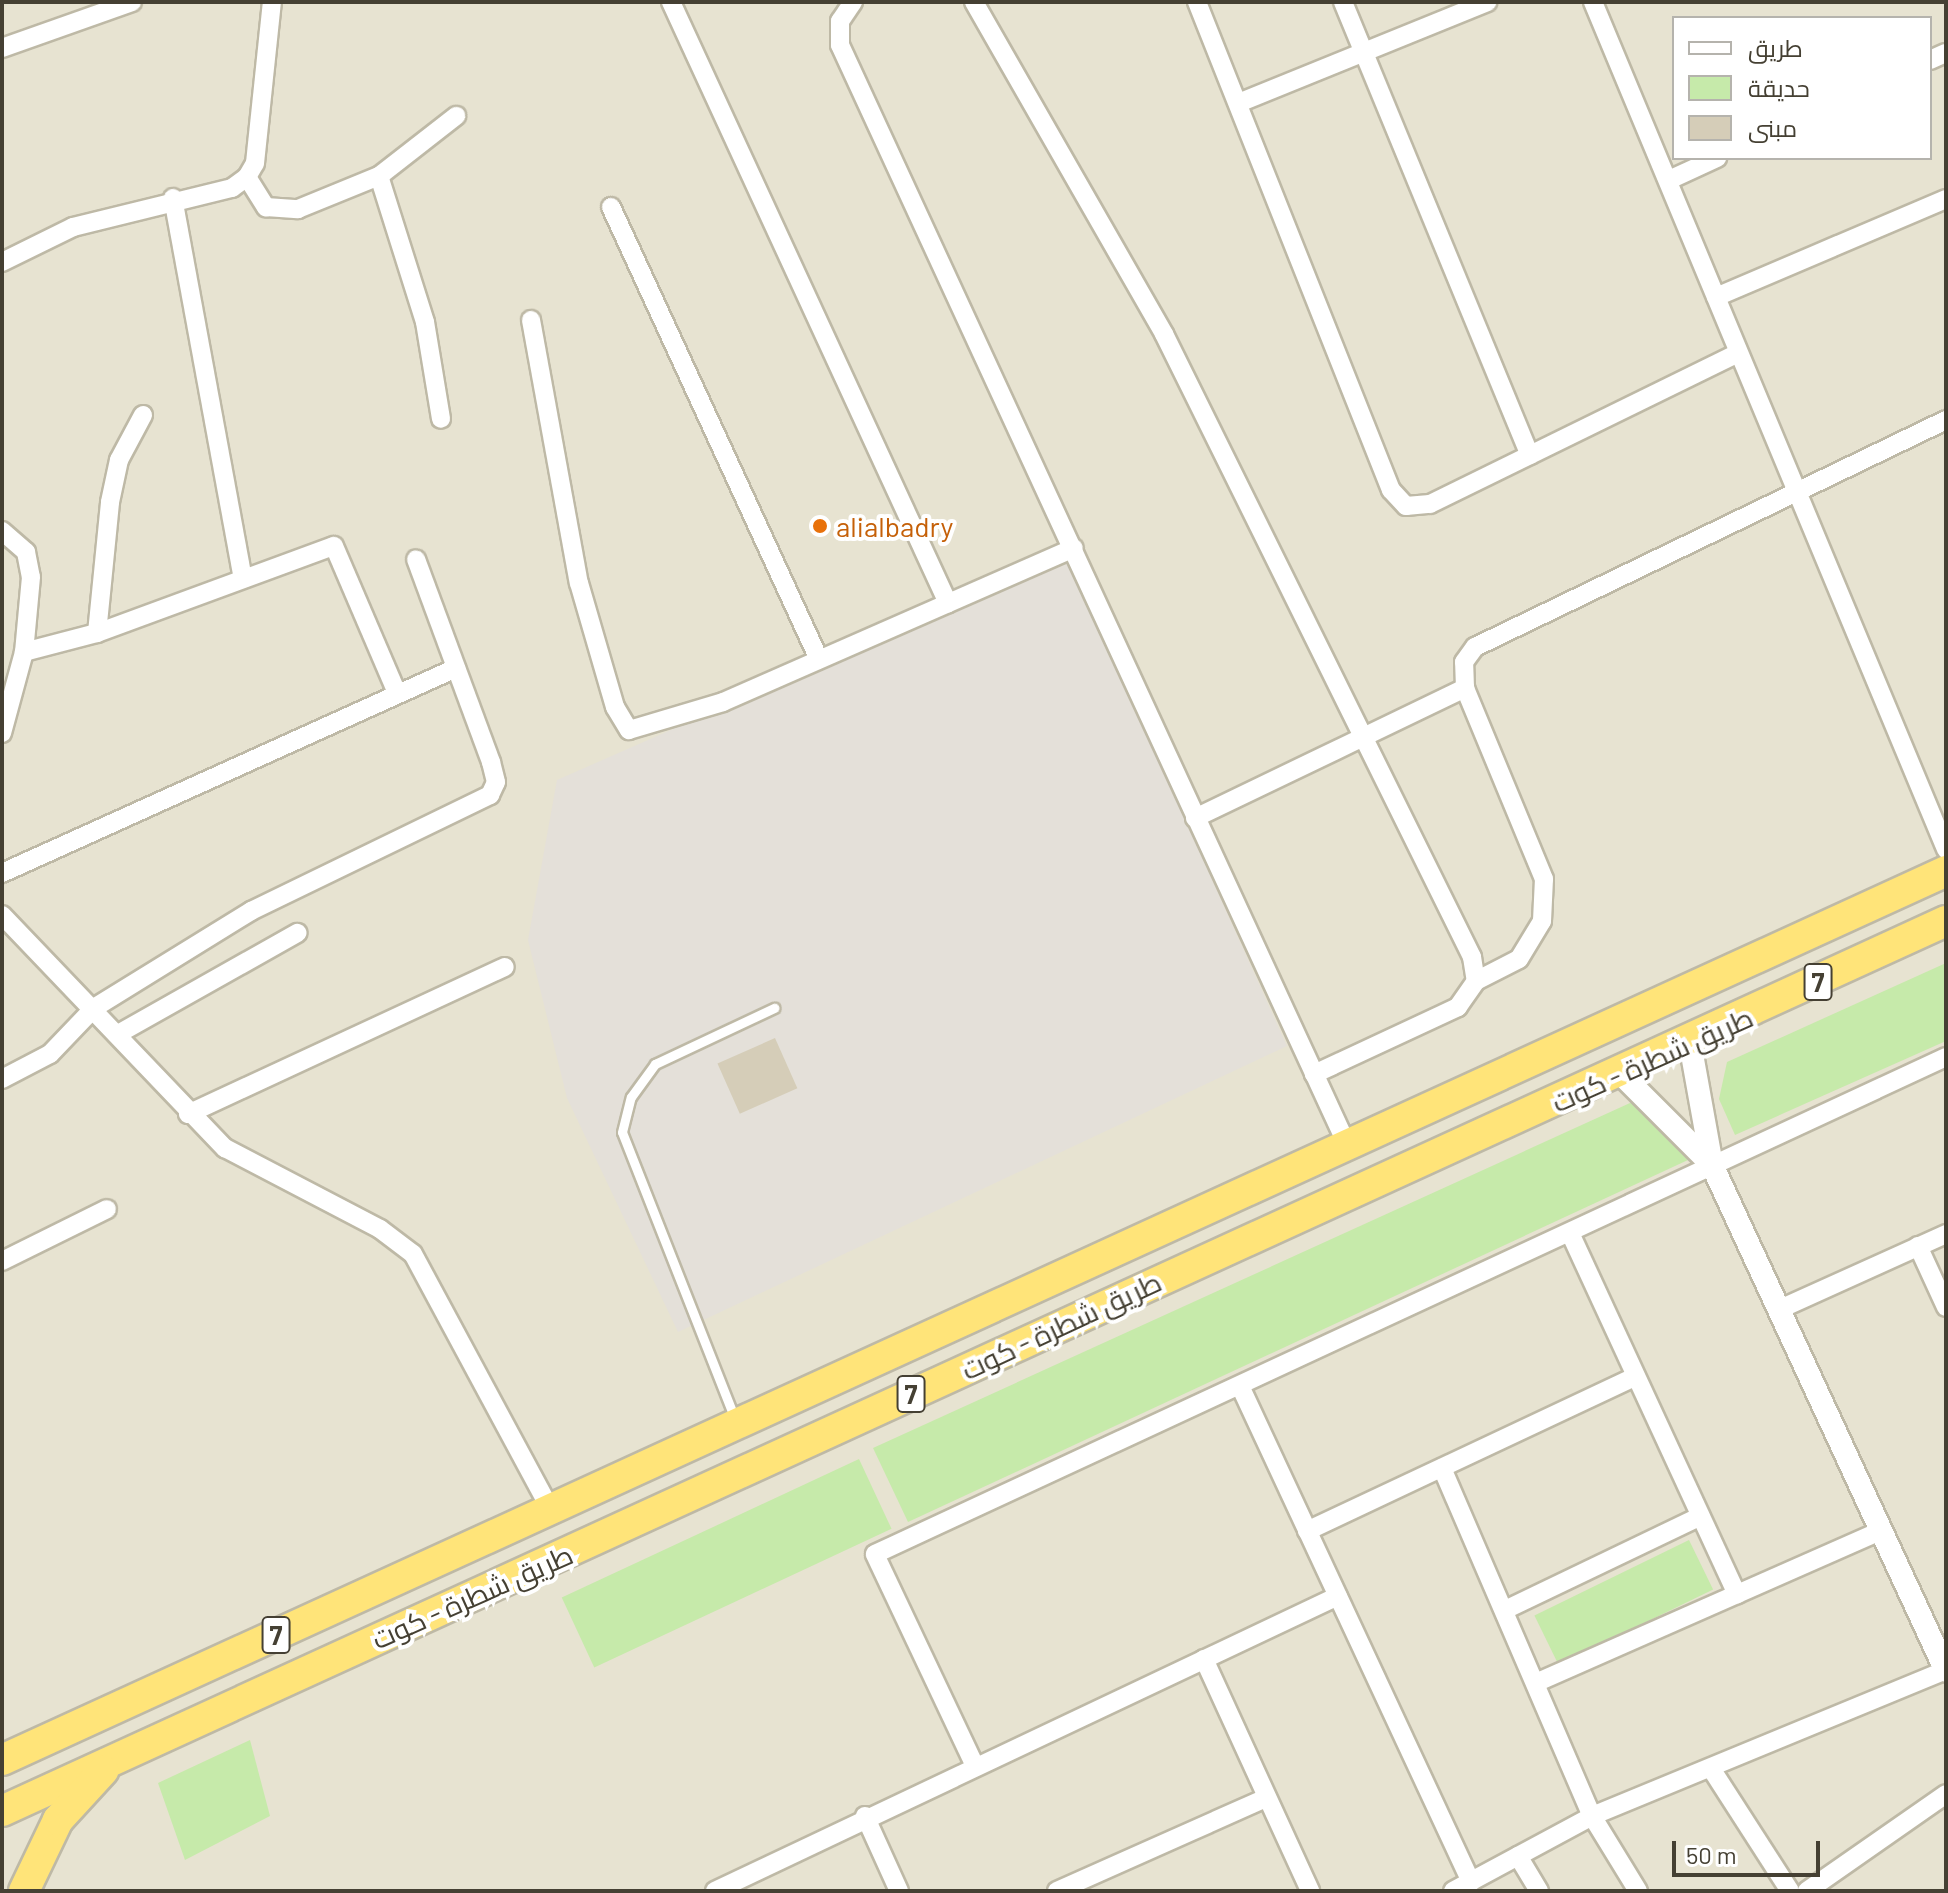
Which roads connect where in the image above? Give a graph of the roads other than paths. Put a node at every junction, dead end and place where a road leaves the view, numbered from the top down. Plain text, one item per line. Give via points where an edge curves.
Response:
1 (132, 2) edge
2 (272, 2) edge
3 (671, 2) edge
4 (853, 2) edge
5 (974, 2) edge
6 (1197, 2) edge
7 (1343, 2) edge
8 (1487, 2) edge
9 (1593, 2) edge
10 (2, 48) edge
11 (1363, 50) junction
12 (1241, 102) junction
13 (456, 116) dead end
14 (1713, 160) edge
15 (379, 176) junction
16 (247, 177) junction
17 (1669, 180) junction
18 (173, 198) junction
19 (1946, 199) edge
20 (611, 207) dead end
21 (2, 262) edge
22 (1716, 297) junction
23 (531, 320) dead end
24 (1738, 353) junction
25 (143, 415) dead end
26 (441, 419) dead end
27 (1946, 420) edge
28 (1530, 455) junction
29 (1796, 490) junction
30 (2, 531) edge
31 (1074, 548) junction
32 (416, 559) dead end
33 (243, 579) junction
34 (948, 603) junction
35 (97, 633) junction
36 (24, 652) junction
37 (819, 660) junction
38 (456, 668) junction
39 (1465, 688) junction
40 (396, 691) junction
41 (2, 733) edge
42 (1363, 737) junction
43 (1195, 818) junction
44 (1946, 849) edge
45 (1946, 871) edge
46 (2, 873) edge
47 (2, 915) edge
48 (1946, 921) edge
49 (297, 933) dead end
50 (505, 967) dead end
51 (1476, 981) junction
52 (94, 1008) junction
53 (774, 1008) dead end
54 (118, 1034) junction
55 (1690, 1043) junction
56 (1946, 1057) edge
57 (1314, 1074) junction
58 (1621, 1074) junction
59 (2, 1079) edge
60 (188, 1114) junction
61 (1347, 1145) junction
62 (1304, 1165) junction
63 (1712, 1165) junction
64 (1321, 1206) junction
65 (107, 1209) dead end
66 (1570, 1233) junction
67 (1946, 1234) edge
68 (1918, 1246) junction
69 (2, 1261) edge
70 (1946, 1307) edge
71 (1780, 1309) junction
72 (1634, 1377) junction
73 (1241, 1388) junction
74 (738, 1426) junction
75 (1442, 1468) junction
76 (551, 1510) junction
77 (1699, 1517) junction
78 (1882, 1530) junction
79 (1307, 1531) junction
80 (1737, 1594) junction
81 (1338, 1596) junction
82 (1507, 1609) junction
83 (1204, 1659) junction
84 (1946, 1670) edge
85 (1540, 1681) junction
86 (133, 1746) junction
87 (2, 1760) edge
88 (975, 1766) junction
89 (1712, 1770) junction
90 (1946, 1794) edge
91 (1266, 1798) junction
92 (2, 1811) edge
93 (865, 1816) junction
94 (1592, 1816) junction
95 (1518, 1856) junction
96 (1471, 1882) junction
97 (24, 1891) edge
98 (716, 1891) edge
99 (899, 1891) edge
100 (1057, 1891) edge
101 (1310, 1891) edge
102 (1453, 1891) edge
103 (1539, 1891) edge
104 (1638, 1891) edge
105 (1790, 1891) edge
106 (1807, 1891) edge

1 - 10 street
2 - 16 street via 255,163
3 - 34 street
4 - 31 street via 840,21 840,45
5 - 42 street via 1164,334
6 - 12 street
7 - 11 street
8 - 11 street
9 - 17 street
11 - 12 street
11 - 28 street
12 - 28 street via 1391,490 1406,506 1430,504
13 - 15 street
14 - 17 street
15 - 16 street via 281,211 266,207
15 - 26 street via 425,322
16 - 18 street via 232,188
17 - 22 street
18 - 21 street via 73,227
18 - 33 street
19 - 22 street
20 - 37 street
22 - 24 street
23 - 37 street via 579,583 624,725 642,732
24 - 28 street
24 - 29 street
25 - 35 street via 119,460 110,502
27 - 29 street
29 - 39 street via 1475,647 1464,662
29 - 44 street
30 - 36 street via 26,552 31,577
31 - 34 street
31 - 43 street
32 - 38 street
33 - 35 street
33 - 40 street via 334,546
34 - 37 street
35 - 36 street
36 - 41 street
38 - 40 street
38 - 52 street via 491,762 496,782 490,795 251,911
39 - 42 street
39 - 51 street via 1544,879 1542,921 1519,959
40 - 46 street
42 - 43 street
42 - 51 street via 1472,957
43 - 57 street
45 - 61 highway, طريق شطرة - كوت / 7
47 - 52 street
48 - 55 highway, طريق شطرة - كوت / 7
49 - 54 street
50 - 60 street
51 - 57 street via 1458,1007
52 - 54 street
52 - 59 street via 50,1054
53 - 74 lane via 655,1064 631,1097 622,1132
54 - 60 street
55 - 58 highway, طريق شطرة - كوت / 7
55 - 63 street
56 - 63 street
57 - 61 street
58 - 63 street
58 - 64 highway, طريق شطرة - كوت / 7
60 - 76 street via 225,1148 380,1229 413,1254
61 - 62 highway, طريق شطرة - كوت / 7
62 - 64 highway
62 - 74 highway, طريق شطرة - كوت / 7
63 - 66 street
63 - 71 street
64 - 86 highway, طريق شطرة - كوت / 7
65 - 69 street
66 - 72 street
66 - 73 street
67 - 68 street
68 - 70 street
68 - 71 street
71 - 78 street
72 - 75 street
72 - 77 street
73 - 79 street
73 - 88 street via 875,1554
74 - 76 highway, طريق شطرة - كوت / 7
75 - 79 street
75 - 82 street
76 - 87 highway, طريق شطرة - كوت / 7
77 - 80 street
77 - 82 street
78 - 80 street
78 - 84 street
79 - 81 street
80 - 85 street
81 - 83 street
81 - 96 street
82 - 85 street
83 - 88 street
83 - 91 street
84 - 89 street
85 - 94 street
86 - 92 highway, طريق شطرة - كوت / 7
86 - 97 highway via 58,1820
88 - 93 street
89 - 94 street
89 - 105 street
90 - 106 street
91 - 100 street
91 - 101 street
93 - 98 street
93 - 99 street
94 - 95 street
94 - 104 street
95 - 96 street
95 - 103 street
96 - 102 street

